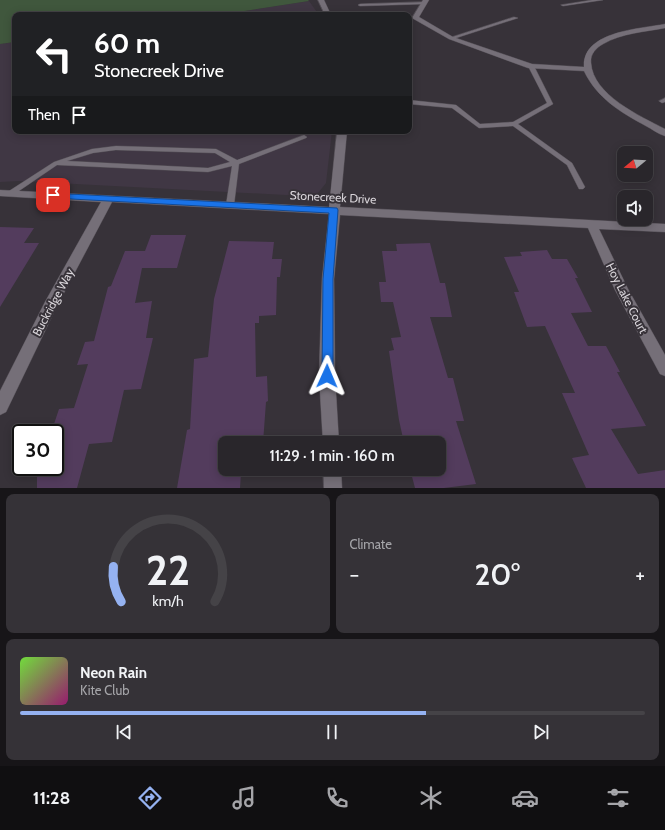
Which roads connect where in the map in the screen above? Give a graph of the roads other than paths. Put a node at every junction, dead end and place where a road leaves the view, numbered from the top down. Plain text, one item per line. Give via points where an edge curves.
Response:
1 (321, 0) edge
2 (601, 0) edge
3 (425, 2) edge
4 (360, 5) dead end
5 (563, 5) dead end
6 (327, 12) edge
7 (516, 18) dead end
8 (665, 26) edge
9 (451, 38) junction
10 (531, 66) junction
11 (587, 69) junction
12 (412, 102) edge
13 (514, 124) junction
14 (665, 133) edge
15 (339, 134) edge
16 (304, 137) dead end
17 (236, 163) junction
18 (56, 164) junction
19 (581, 187) dead end
20 (5, 193) edge
21 (109, 198) junction
22 (230, 205) junction
23 (334, 210) junction
24 (592, 224) junction
25 (665, 228) edge
26 (665, 369) edge
27 (0, 407) edge
28 (331, 436) edge
29 (332, 476) edge
30 (333, 488) edge

1 - 6 street
2 - 5 lane
3 - 4 lane
3 - 9 street via 415,18
7 - 9 lane
8 - 11 street via 622,34 603,41 588,55
9 - 10 street
10 - 11 street
10 - 13 lane via 550,104
11 - 14 street via 591,79 607,97
12 - 13 lane via 454,106 479,126
13 - 19 lane via 570,164
15 - 23 street
16 - 17 lane
17 - 18 lane via 208,170
17 - 18 lane via 216,151 116,148 92,151
17 - 22 lane
18 - 20 lane
20 - 21 street, Stonecreek Drive
21 - 22 street, Stonecreek Drive
21 - 27 street, Buckridge Way via 50,306
22 - 23 street, Stonecreek Drive
23 - 24 street, Stonecreek Drive
23 - 28 street via 328,279 327,376
24 - 25 street, Stonecreek Drive
24 - 26 street, Hoy Lake Court via 622,290
29 - 30 street

